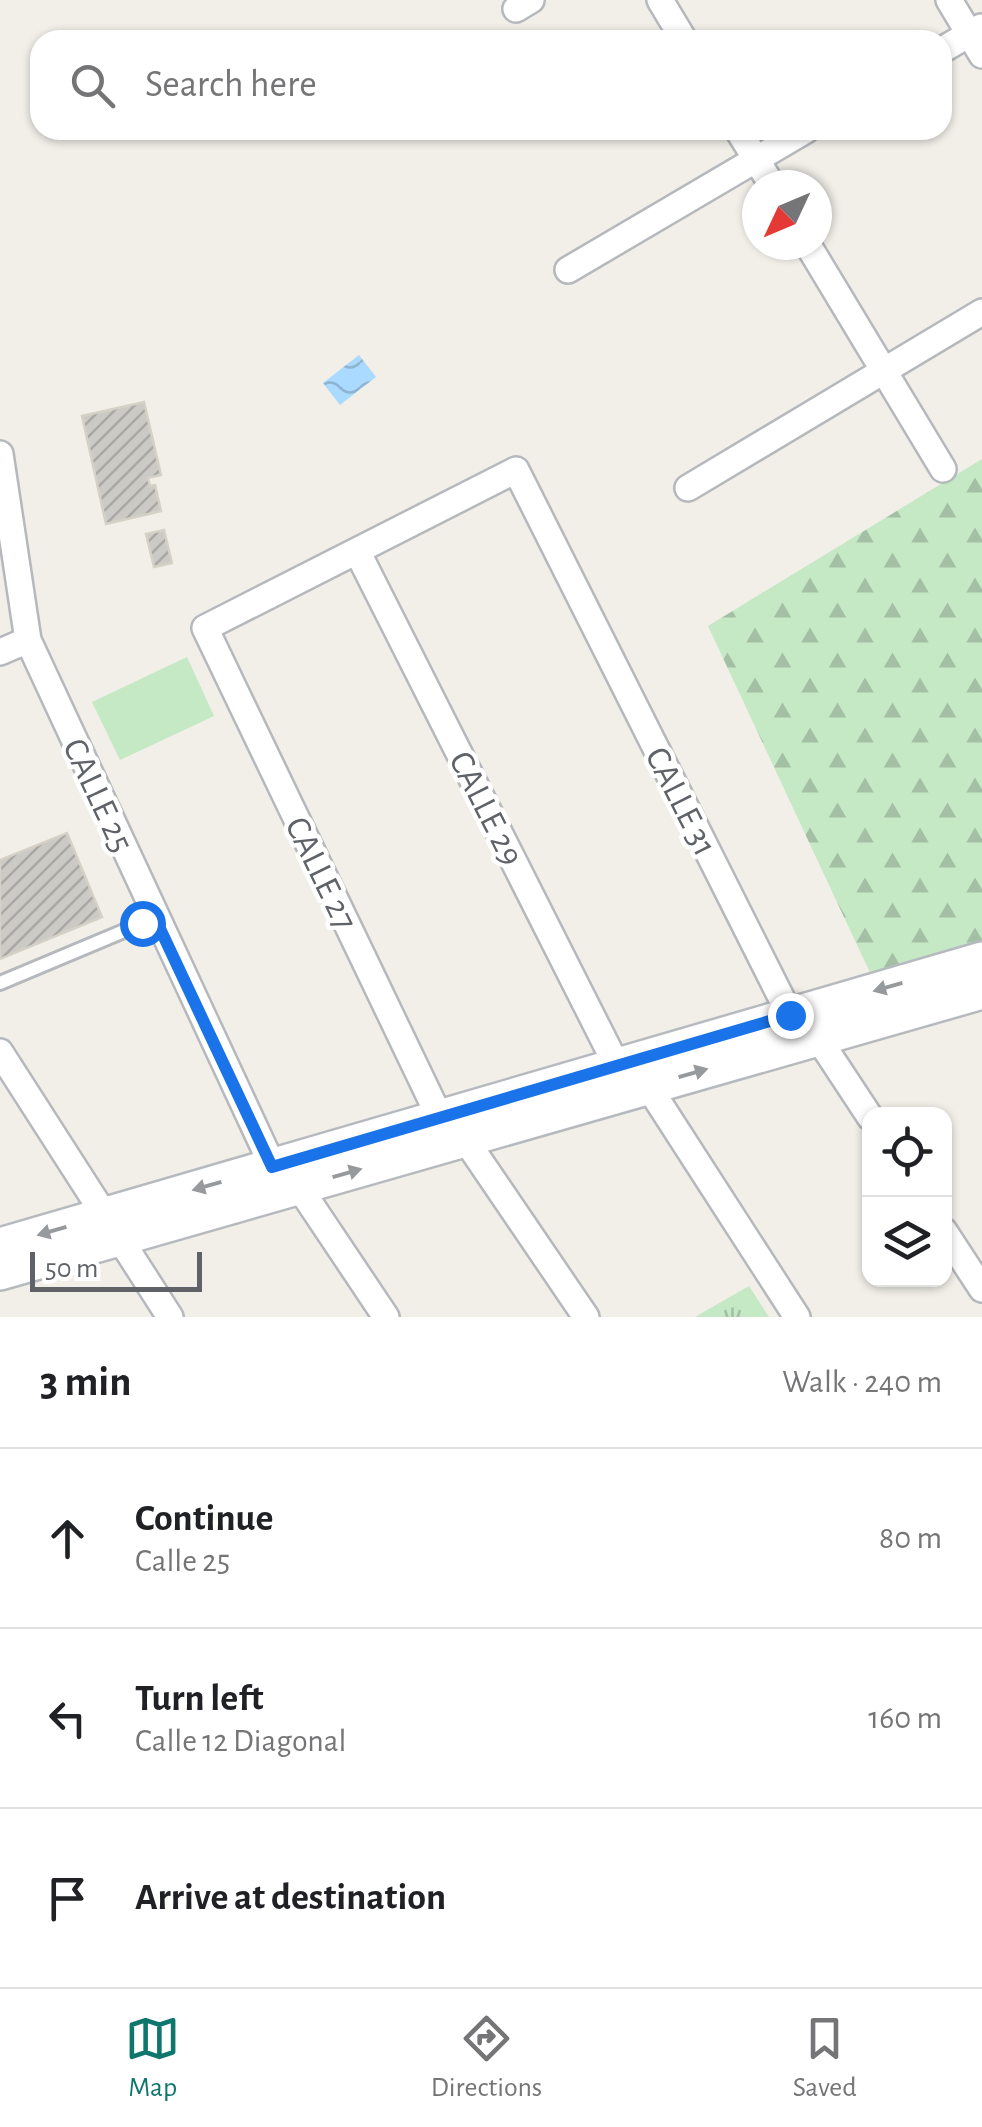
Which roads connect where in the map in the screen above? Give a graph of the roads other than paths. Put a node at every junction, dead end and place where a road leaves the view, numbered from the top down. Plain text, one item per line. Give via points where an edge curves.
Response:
1 (660, 0) edge
2 (949, 0) edge
3 (678, 30) edge
4 (978, 38) edge
5 (952, 47) edge
6 (744, 140) edge
7 (789, 140) edge
8 (756, 159) junction
9 (763, 170) edge
10 (817, 260) edge
11 (568, 270) dead end
12 (982, 312) edge
13 (884, 371) junction
14 (0, 454) edge
15 (943, 469) dead end
16 (688, 488) dead end
17 (356, 551) junction
18 (28, 640) junction
19 (0, 652) edge
20 (155, 918) junction
21 (982, 960) edge
22 (0, 983) edge
23 (982, 991) edge
24 (790, 1015) junction
25 (818, 1038) junction
26 (0, 1052) edge
27 (617, 1066) junction
28 (648, 1086) junction
29 (863, 1107) edge
30 (453, 1128) junction
31 (286, 1177) junction
32 (111, 1227) junction
33 (952, 1243) edge
34 (0, 1246) edge
35 (0, 1272) edge
36 (982, 1288) edge
37 (170, 1317) edge
38 (386, 1317) edge
39 (586, 1317) edge
40 (797, 1317) edge

1 - 3 street
2 - 4 street
4 - 5 street
6 - 8 street
7 - 8 street
8 - 9 street
8 - 11 street
10 - 13 street
12 - 13 street
13 - 15 street
13 - 16 street
14 - 18 street, CALLE 25
17 - 24 street, CALLE 31 via 516,470
17 - 27 street, CALLE 29
17 - 30 street, CALLE 27 via 205,628
18 - 19 street
18 - 20 street, CALLE 25
20 - 22 lane
20 - 31 street, CALLE 25
21 -> 24 street
23 - 25 street
24 - 25 street, CALLE 31
24 - 27 street
28 -> 25 street
25 - 29 street, CALLE 31
26 - 32 street
27 - 30 street
28 - 30 street
28 - 40 street
30 - 31 street
30 - 39 street, CALLE 27
31 - 32 street
31 - 38 street, CALLE 25
32 -> 34 street
32 - 35 street
32 - 37 street
33 - 36 street

